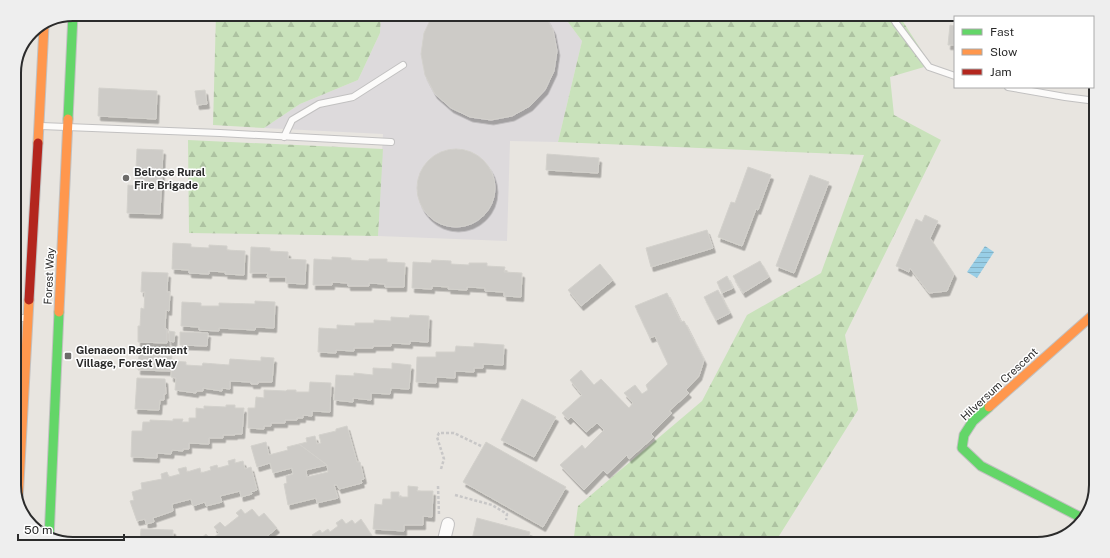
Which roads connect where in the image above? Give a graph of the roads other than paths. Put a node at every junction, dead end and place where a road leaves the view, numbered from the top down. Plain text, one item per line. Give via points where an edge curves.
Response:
1 (72, 21) edge
2 (895, 21) edge
3 (44, 30) edge
4 (403, 65) dead end
5 (954, 76) edge
6 (1014, 88) edge
7 (1089, 100) edge
8 (40, 126) junction
9 (68, 128) junction
10 (284, 137) junction
11 (391, 142) dead end
12 (21, 318) edge
13 (27, 318) junction
14 (1089, 318) edge
15 (21, 440) edge
16 (1079, 515) edge
17 (448, 524) dead end
18 (49, 532) edge
19 (444, 537) edge

1 - 9 main road, Forest Way
2 - 5 lane via 929,67
3 - 8 main road, Forest Way
4 - 10 lane via 353,97 319,104 292,120
6 - 7 lane
8 - 9 lane
8 - 13 main road, Forest Way
9 - 10 lane
9 - 18 main road, Forest Way
10 - 11 lane
12 - 13 lane
13 - 15 main road, Forest Way
14 - 16 main road, Hilversum Crescent via 974,421 964,435 962,448 981,466
17 - 19 street

